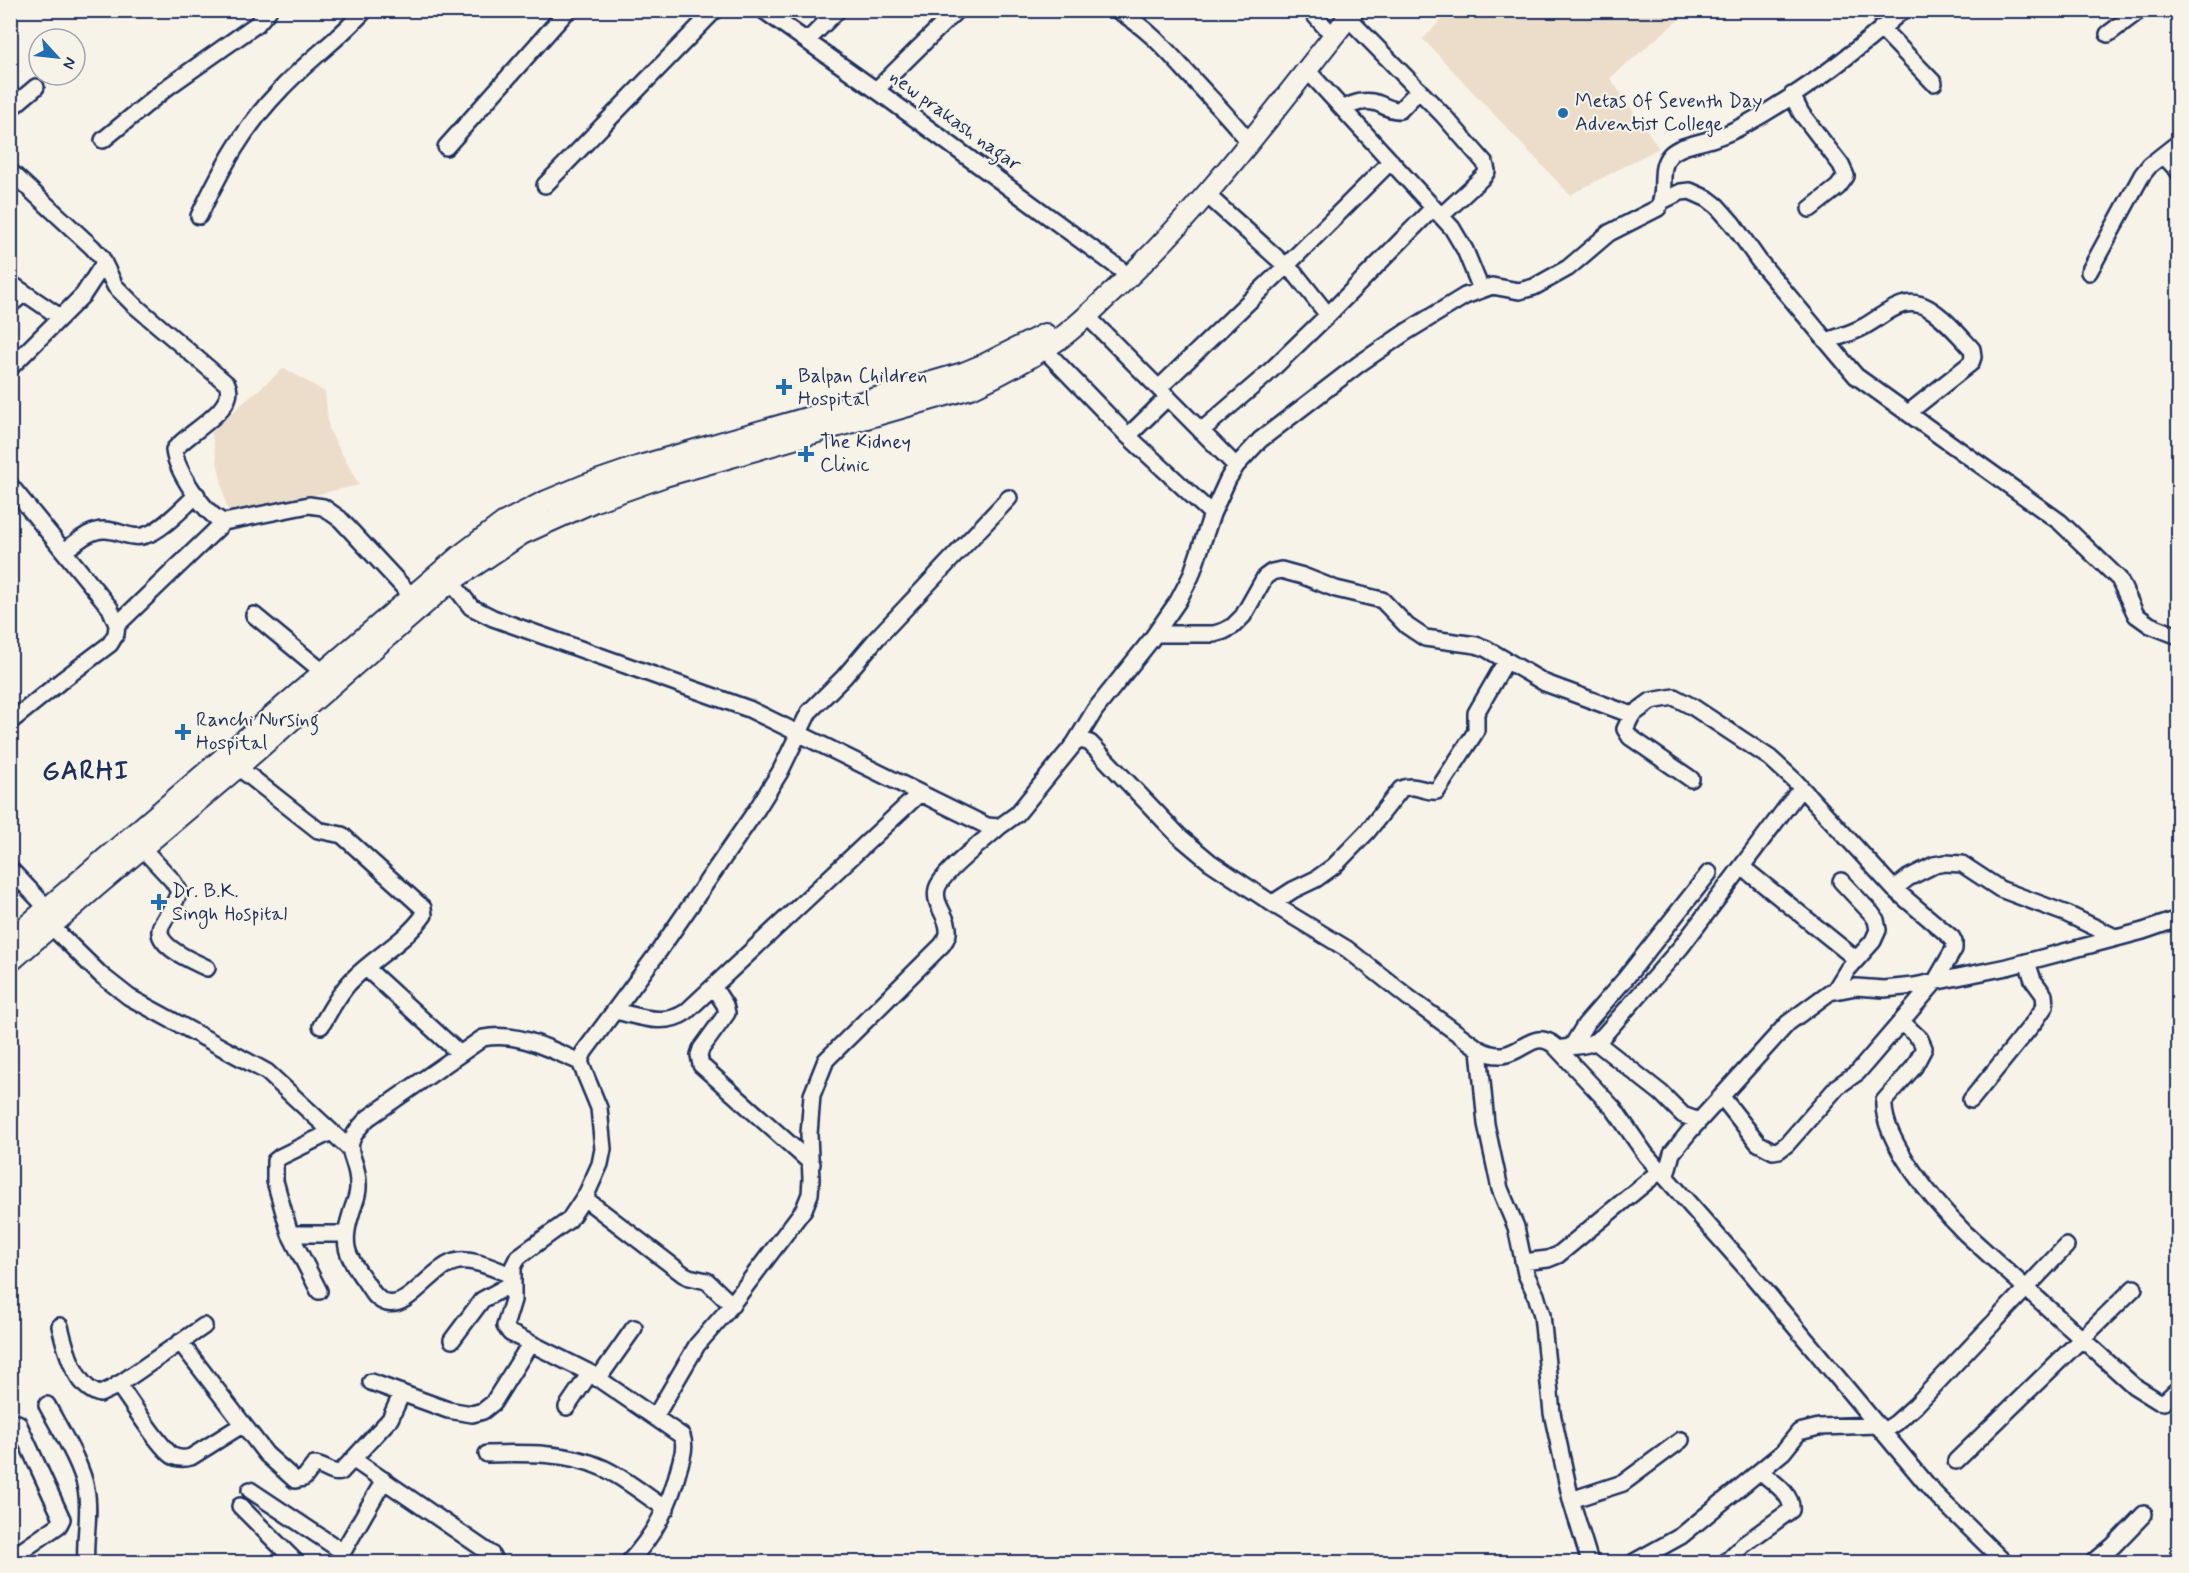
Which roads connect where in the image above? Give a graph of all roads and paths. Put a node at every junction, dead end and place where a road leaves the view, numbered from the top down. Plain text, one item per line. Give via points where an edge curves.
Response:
1 (269, 10) edge
2 (365, 10) edge
3 (568, 10) edge
4 (716, 10) edge
5 (763, 10) edge
6 (838, 10) edge
7 (957, 10) edge
8 (1117, 10) edge
9 (1310, 10) edge
10 (1903, 10) edge
11 (2139, 10) edge
12 (1347, 13) edge
13 (782, 16) edge
14 (1325, 27) junction
15 (1881, 28) junction
16 (2108, 34) dead end
17 (807, 41) junction
18 (1307, 70) junction
19 (1934, 83) dead end
20 (36, 87) dead end
21 (876, 90) junction
22 (1419, 90) junction
23 (1792, 94) junction
24 (1344, 108) junction
25 (10, 109) edge
26 (1245, 137) junction
27 (103, 140) dead end
28 (2178, 143) edge
29 (446, 147) dead end
30 (2164, 156) junction
31 (1391, 160) junction
32 (10, 171) edge
33 (2178, 171) edge
34 (545, 185) dead end
35 (1207, 195) junction
36 (1662, 201) junction
37 (1810, 209) dead end
38 (1437, 212) junction
39 (199, 216) dead end
40 (104, 263) junction
41 (1287, 266) junction
42 (1120, 269) junction
43 (2089, 272) dead end
44 (10, 283) edge
45 (1481, 289) junction
46 (25, 293) junction
47 (10, 305) edge
48 (1328, 315) junction
49 (1087, 316) junction
50 (60, 317) junction
51 (1826, 341) junction
52 (1043, 348) junction
53 (10, 368) edge
54 (1163, 393) junction
55 (1908, 413) junction
56 (1201, 431) junction
57 (1128, 436) junction
58 (1236, 466) junction
59 (10, 485) edge
60 (197, 495) junction
61 (1009, 498) dead end
62 (1212, 514) junction
63 (224, 522) junction
64 (64, 551) junction
65 (446, 576) junction
66 (417, 601) junction
67 (254, 615) dead end
68 (117, 625) junction
69 (1155, 634) junction
70 (2178, 636) edge
71 (1506, 661) junction
72 (323, 672) junction
73 (1632, 715) junction
74 (10, 722) edge
75 (799, 734) junction
76 (1075, 742) junction
77 (238, 768) junction
78 (1691, 779) dead end
79 (1801, 788) junction
80 (920, 793) junction
81 (999, 827) junction
82 (142, 848) junction
83 (1742, 867) junction
84 (10, 869) edge
85 (1709, 873) dead end
86 (1841, 881) dead end
87 (1893, 889) junction
88 (1273, 903) junction
89 (49, 917) junction
90 (2178, 918) edge
91 (2117, 938) junction
92 (10, 940) edge
93 (1856, 959) junction
94 (10, 962) edge
95 (2027, 962) junction
96 (207, 968) dead end
97 (366, 968) junction
98 (1935, 982) junction
99 (714, 988) junction
100 (1835, 990) junction
101 (615, 1011) junction
102 (1902, 1022) junction
103 (321, 1026) dead end
104 (1596, 1042) junction
105 (1565, 1047) junction
106 (1479, 1049) junction
107 (459, 1053) junction
108 (580, 1062) junction
109 (1722, 1097) junction
110 (1971, 1100) dead end
111 (1699, 1121) junction
112 (331, 1132) junction
113 (350, 1149) junction
114 (812, 1164) junction
115 (1663, 1173) junction
116 (584, 1198) junction
117 (290, 1234) junction
118 (345, 1234) junction
119 (2066, 1246) dead end
120 (1523, 1262) junction
121 (512, 1279) junction
122 (2026, 1287) junction
123 (2134, 1288) dead end
124 (319, 1291) dead end
125 (732, 1305) junction
126 (60, 1326) dead end
127 (204, 1326) dead end
128 (634, 1328) dead end
129 (2082, 1338) junction
130 (452, 1340) dead end
131 (180, 1342) junction
132 (530, 1344) junction
133 (594, 1376) junction
134 (371, 1382) dead end
135 (118, 1384) junction
136 (2178, 1389) edge
137 (402, 1393) junction
138 (47, 1405) dead end
139 (567, 1407) dead end
140 (654, 1417) junction
141 (18, 1423) dead end
142 (242, 1425) junction
143 (1881, 1428) junction
144 (1681, 1440) dead end
145 (487, 1454) dead end
146 (354, 1460) junction
147 (1956, 1461) dead end
148 (1760, 1471) junction
149 (384, 1480) junction
150 (250, 1490) dead end
151 (1571, 1500) junction
152 (240, 1506) dead end
153 (666, 1509) junction
154 (2144, 1514) dead end
155 (340, 1558) edge
156 (10, 1559) edge
157 (86, 1563) edge
158 (296, 1563) edge
159 (495, 1563) edge
160 (629, 1563) edge
161 (1590, 1563) edge
162 (1634, 1563) edge
163 (1726, 1563) edge
164 (2004, 1563) edge
165 (2094, 1563) edge

1 - 27 street via 256,24 177,80
2 - 39 street via 259,113 228,157
3 - 29 street
4 - 34 street
5 - 13 street, new prakash nagar
6 - 17 street
7 - 21 street
8 - 26 street via 1154,37
9 - 14 street
10 - 15 street
11 - 16 street
12 - 14 main road
12 - 18 main road
12 - 22 street
13 - 17 street, new prakash nagar
14 - 26 main road
15 - 19 street
15 - 23 street
17 - 21 street, new prakash nagar
18 - 24 street
18 - 26 main road
20 - 25 street
21 - 42 street, new prakash nagar
22 - 24 street via 1400,110 1367,101
22 - 38 street via 1485,163 1487,171
23 - 36 street via 1731,131 1671,154 1664,169
23 - 37 street via 1845,176 1838,187
24 - 31 street
26 - 35 main road
26 - 42 main road
28 - 30 street
30 - 33 street
30 - 43 street via 2150,165 2133,188
31 - 38 street
31 - 41 street
32 - 40 street
35 - 41 street
35 - 49 main road via 1158,250
36 - 45 street via 1658,208 1609,233 1568,268 1543,283 1519,291 1492,286
36 - 51 street via 1690,191 1717,206
38 - 45 street via 1460,239
38 - 48 street
40 - 50 street via 84,295
40 - 60 street via 115,286 231,391 221,409 174,450 178,467
41 - 48 street
41 - 54 street
42 - 65 main road via 1047,332 986,364 585,485 504,523
44 - 46 street
45 - 58 street via 1359,364 1260,440
46 - 47 street
46 - 50 street
48 - 56 street
49 - 52 main road
49 - 54 street
50 - 53 street
51 - 55 street via 1863,383
51 - 55 street via 1864,327 1900,306 1911,303 1930,309 1972,349 1973,357 1971,363
52 - 57 street
52 - 65 main road via 1010,370 971,388 665,476 595,501 522,534
54 - 56 street
54 - 57 street
55 - 70 street via 2060,522 2119,579 2136,615
56 - 58 street
57 - 62 street
58 - 62 street
59 - 64 street
60 - 63 street via 210,514
60 - 64 street via 147,535 98,531
61 - 75 street via 809,712
62 - 69 street via 1186,588
63 - 66 street via 309,505 323,507 340,519
63 - 68 street
64 - 68 street via 110,608
65 - 66 main road
65 - 75 street via 471,607 493,618 737,704
66 - 72 main road
66 - 77 main road
67 - 72 street
68 - 74 street via 110,644
69 - 71 street via 1224,631 1243,616 1265,577 1281,570 1336,590 1382,600 1425,638 1476,645
69 - 76 street
71 - 73 street via 1545,683
71 - 88 street via 1476,713 1476,731 1437,791 1421,787 1401,789 1334,866
72 - 89 main road
73 - 78 street via 1625,729 1630,737
73 - 79 street via 1651,701 1683,701 1770,758
75 - 80 street
75 - 101 street via 745,826
76 - 81 street via 1017,814
76 - 88 street via 1081,740 1097,749 1179,836 1210,862
77 - 82 main road
77 - 97 street via 318,830 342,835 423,908 419,923
79 - 83 street
79 - 87 street
80 - 81 street via 978,823
80 - 99 street
81 - 114 street via 940,880 936,895 949,934 942,945 826,1060 812,1095
82 - 89 main road
82 - 96 street via 179,891 162,926 161,938 175,951
83 - 93 street
83 - 104 street via 1675,954
84 - 89 street
85 - 105 street
86 - 93 street via 1878,926 1877,934
87 - 91 street via 1920,871 1956,863 2000,889
87 - 98 street via 1954,942 1954,949
88 - 106 street via 1347,949
89 - 92 main road
89 - 94 main road
89 - 112 street via 113,985 267,1072
90 - 91 street
91 - 95 street
93 - 100 street
95 - 98 street
95 - 110 street via 2044,995 2045,1006
97 - 103 street via 345,988
97 - 107 street
98 - 100 street
98 - 102 street
99 - 101 street via 677,1018 653,1019
99 - 114 street via 727,1013 701,1049 701,1065
100 - 109 street via 1788,1023
101 - 108 street
102 - 109 street via 1779,1150 1758,1143
102 - 122 street via 1924,1048 1914,1068 1884,1101 1892,1135 1945,1213
104 - 105 street
104 - 111 street via 1683,1115
105 - 106 street via 1539,1039 1509,1055 1488,1054
105 - 115 street
106 - 120 street via 1486,1124 1500,1189 1516,1227
107 - 108 street via 483,1038 508,1036
107 - 113 street via 368,1118 353,1136
108 - 116 street via 599,1108 603,1149
109 - 111 street
111 - 115 street via 1672,1154
112 - 113 street
112 - 117 street via 275,1161 273,1173
113 - 118 street via 358,1188
114 - 125 street via 810,1194 804,1209
115 - 120 street via 1558,1255
115 - 143 street
116 - 121 street via 564,1225 518,1257
116 - 125 street via 683,1274 707,1281
117 - 118 street
117 - 124 street
118 - 121 street via 351,1260 378,1299 386,1303 403,1301 442,1268 459,1261
119 - 122 street
120 - 151 street via 1542,1315 1552,1413
121 - 130 street via 482,1300
121 - 132 street via 513,1300 505,1326
122 - 129 street
122 - 143 street via 1916,1405 1896,1424
123 - 129 street
125 - 140 street via 697,1345
126 - 135 street via 68,1355 87,1387 100,1394
127 - 131 street
128 - 133 street
129 - 136 street via 2134,1386 2158,1401 2164,1402
129 - 147 street
131 - 135 street
131 - 142 street
132 - 133 street
132 - 137 street via 493,1403 483,1411 460,1413
133 - 139 street
133 - 140 street
134 - 137 street
135 - 142 street via 165,1448 176,1457 191,1457
137 - 146 street via 390,1419
138 - 157 street via 86,1488
140 - 153 street via 677,1432 684,1442
141 - 156 street via 62,1519
142 - 146 street via 272,1461 295,1480 304,1478 314,1465 339,1473
143 - 148 street via 1819,1427 1799,1432
143 - 164 street via 1934,1493
144 - 151 street via 1623,1483
145 - 153 street via 588,1462 606,1469
146 - 149 street
148 - 162 street via 1681,1536
148 - 163 street via 1788,1497 1791,1510 1743,1545
149 - 155 street
149 - 159 street via 491,1554
150 - 155 street
151 - 161 street
152 - 158 street
153 - 160 street
154 - 165 street

